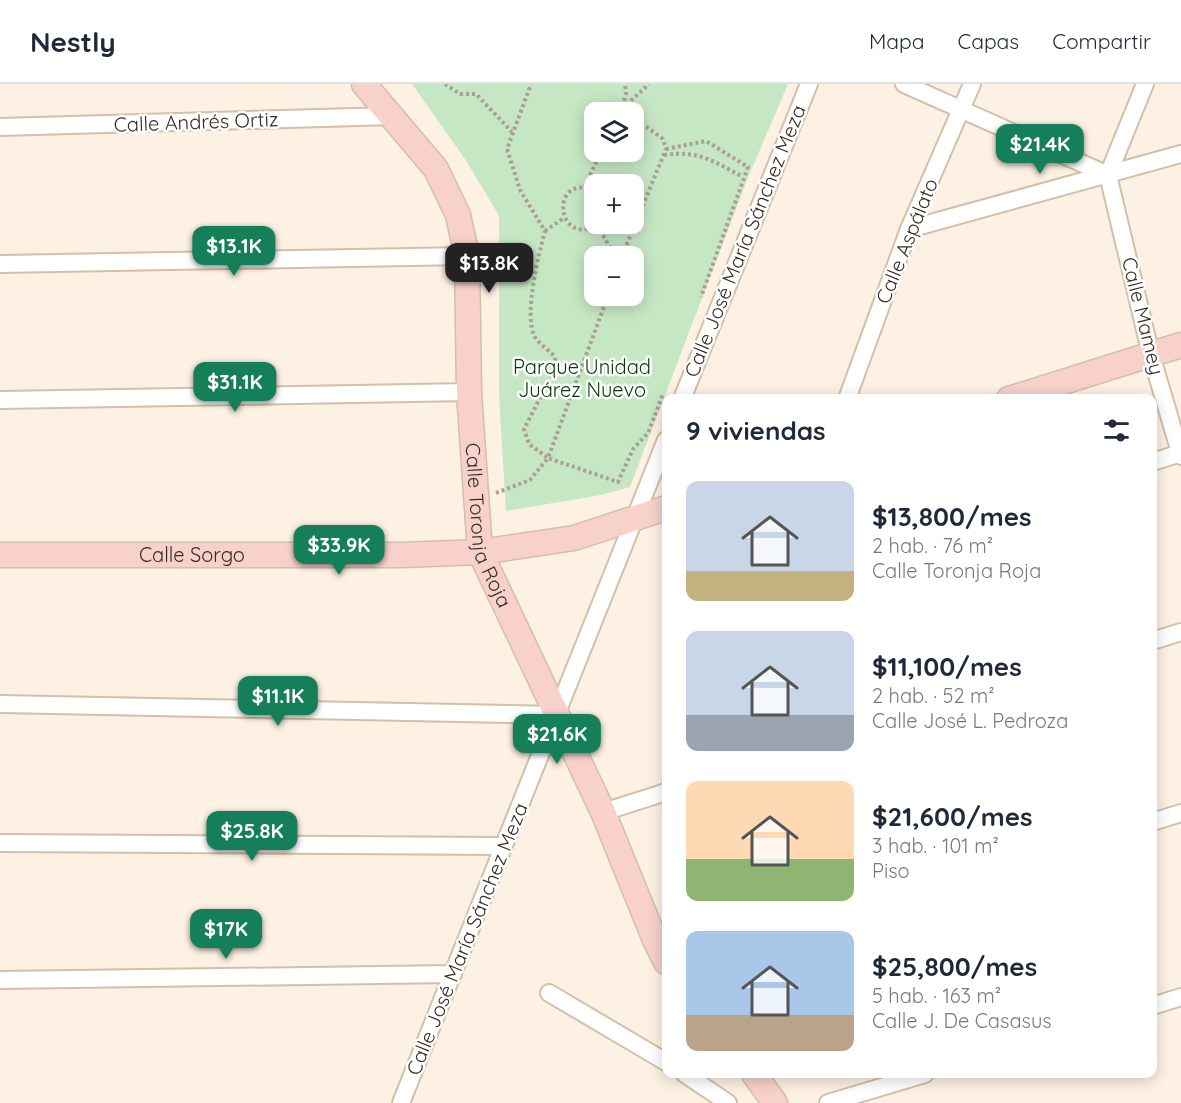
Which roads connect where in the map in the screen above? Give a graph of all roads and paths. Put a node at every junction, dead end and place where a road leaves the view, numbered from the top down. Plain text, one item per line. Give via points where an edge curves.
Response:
1 (364, 84) edge
2 (445, 84) edge
3 (531, 84) edge
4 (625, 84) edge
5 (649, 84) edge
6 (809, 84) edge
7 (904, 84) edge
8 (972, 84) edge
9 (1145, 84) edge
10 (624, 102) edge
11 (630, 102) edge
12 (962, 110) junction
13 (392, 116) junction
14 (644, 125) edge
15 (0, 127) edge
16 (513, 132) junction
17 (666, 149) junction
18 (1181, 154) edge
19 (663, 155) junction
20 (1108, 175) junction
21 (743, 177) junction
22 (584, 186) edge
23 (564, 218) junction
24 (909, 229) junction
25 (584, 230) edge
26 (545, 231) junction
27 (626, 246) edge
28 (467, 256) junction
29 (0, 264) edge
30 (604, 306) edge
31 (697, 308) dead end
32 (1181, 345) edge
33 (1151, 354) junction
34 (664, 391) dead end
35 (469, 392) junction
36 (663, 394) edge
37 (684, 394) edge
38 (849, 394) edge
39 (1025, 394) edge
40 (662, 396) edge
41 (0, 400) edge
42 (662, 450) edge
43 (1181, 454) edge
44 (548, 458) junction
45 (1157, 461) edge
46 (476, 497) junction
47 (662, 509) edge
48 (635, 518) junction
49 (480, 552) junction
50 (0, 555) edge
51 (1181, 632) edge
52 (1157, 639) edge
53 (0, 704) edge
54 (556, 715) junction
55 (662, 793) edge
56 (603, 812) junction
57 (1181, 813) edge
58 (1157, 820) edge
59 (0, 843) edge
60 (504, 846) junction
61 (662, 954) edge
62 (453, 974) junction
63 (0, 980) edge
64 (549, 993) dead end
65 (1181, 997) edge
66 (1157, 1004) edge
67 (662, 1060) edge
68 (691, 1078) edge
69 (757, 1078) edge
70 (912, 1078) edge
71 (401, 1103) edge
72 (728, 1103) edge
73 (775, 1103) edge
74 (828, 1103) edge

1 - 13 street, Calle Toronja Roja
2 - 16 path via 460,94 476,94
3 - 16 path
4 - 10 path
5 - 11 path
6 - 37 street, Calle José María Sánchez Meza
7 - 12 street
8 - 12 street, Calle Aspálato
9 - 20 street
12 - 20 street
12 - 24 street, Calle Aspálato
13 - 15 street, Calle Andrés Ortiz
13 - 28 street, Calle Toronja Roja via 436,169 458,215
14 - 17 path via 663,139
16 - 26 path via 507,149 520,190
17 - 19 path
17 - 21 path via 706,141 748,167
18 - 20 street
19 - 21 path via 703,155
19 - 27 path
20 - 24 street
20 - 33 street, Calle Mamey
21 - 31 path
22 - 23 path via 565,196
23 - 25 path via 573,227
23 - 26 path
24 - 38 street, Calle Aspálato
26 - 44 path via 532,278 532,327 535,337 555,357 555,369 524,429 529,444
28 - 29 street
28 - 35 street, Calle Toronja Roja
30 - 44 path
32 - 33 street
33 - 39 street
33 - 43 street, Calle Mamey
34 - 36 path
35 - 41 street
35 - 46 street, Calle Toronja Roja
40 - 44 path via 648,433 633,449 618,482
42 - 48 street, Calle José María Sánchez Meza
43 - 45 street
44 - 46 path via 530,480
46 - 49 street, Calle Toronja Roja
47 - 48 street, Calle Sorgo
48 - 49 street, Calle Sorgo via 574,538
48 - 54 street, Calle José María Sánchez Meza
49 - 50 street, Calle Sorgo
49 - 54 street, Calle Toronja Roja
51 - 52 street
53 - 54 street
54 - 56 street, Calle Toronja Roja
54 - 60 street, Calle José María Sánchez Meza
55 - 56 street
56 - 61 street, Calle Toronja Roja
57 - 58 street
59 - 60 street
60 - 62 street, Calle José María Sánchez Meza
62 - 63 street
62 - 71 street, Calle José María Sánchez Meza
64 - 67 street
65 - 66 street
68 - 72 street
69 - 73 street
70 - 74 street

